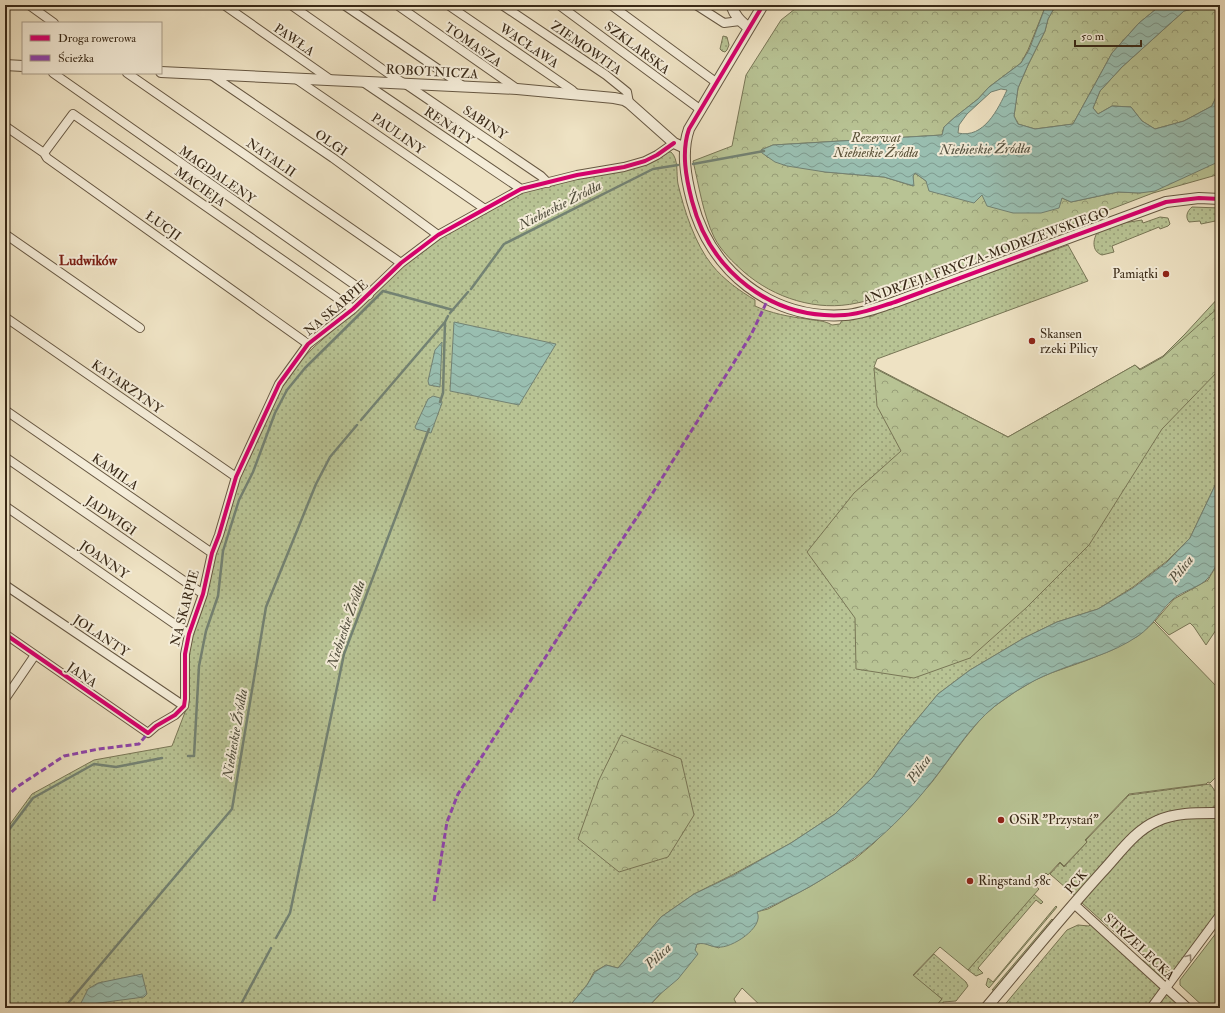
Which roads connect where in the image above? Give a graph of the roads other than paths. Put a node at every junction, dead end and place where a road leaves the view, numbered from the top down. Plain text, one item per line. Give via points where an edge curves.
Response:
1 (29, 5) edge
2 (224, 5) edge
3 (291, 5) edge
4 (344, 5) edge
5 (397, 5) edge
6 (448, 5) edge
7 (502, 5) edge
8 (559, 5) edge
9 (611, 5) edge
10 (696, 5) edge
11 (731, 5) edge
12 (763, 5) edge
13 (740, 21) junction
14 (53, 22) edge
15 (749, 28) junction
16 (5, 65) edge
17 (22, 66) edge
18 (162, 72) edge
19 (54, 74) edge
20 (128, 74) edge
21 (209, 74) junction
22 (296, 79) junction
23 (332, 80) junction
24 (363, 82) junction
25 (717, 83) junction
26 (407, 84) junction
27 (464, 87) junction
28 (517, 89) junction
29 (576, 94) junction
30 (629, 103) junction
31 (701, 110) junction
32 (5, 126) edge
33 (674, 143) junction
34 (685, 148) junction
35 (44, 153) junction
36 (548, 183) junction
37 (521, 189) junction
38 (1220, 199) edge
39 (485, 209) junction
40 (5, 234) edge
41 (438, 235) junction
42 (402, 263) junction
43 (369, 295) junction
44 (353, 309) junction
45 (5, 317) edge
46 (140, 328) dead end
47 (308, 344) junction
48 (5, 410) edge
49 (5, 458) edge
50 (236, 477) junction
51 (5, 506) edge
52 (212, 553) junction
53 (5, 585) edge
54 (203, 594) junction
55 (5, 634) edge
56 (189, 634) junction
57 (35, 655) junction
58 (5, 699) edge
59 (184, 706) junction
60 (1217, 812) edge
61 (1074, 904) junction
62 (1220, 915) edge
63 (1166, 988) junction
64 (986, 1008) edge
65 (1151, 1008) edge
66 (1188, 1008) edge

1 - 14 street
2 - 23 street, PAWŁA
3 - 26 street, SABINY
4 - 27 street
5 - 28 street, TOMASZA
6 - 29 street, WACŁAWA
7 - 30 street, ZIEMOWITA via 606,74 627,92
8 - 31 street, SZKLARSKA
9 - 25 street
10 - 13 street via 724,23
11 - 13 street
12 - 15 street, ANDRZEJA FRYCZA-MODRZEWSKIEGO
13 - 15 street
15 - 25 street, ANDRZEJA FRYCZA-MODRZEWSKIEGO
16 - 17 street
18 - 21 street, ROBOTNICZA
19 - 43 street, MAGDALENY
20 - 42 street, NATALII
21 - 22 street, ROBOTNICZA
21 - 41 street, OLGI via 333,158
22 - 23 street, ROBOTNICZA
22 - 39 street, PAULINY
23 - 24 street, ROBOTNICZA
24 - 26 street, ROBOTNICZA
24 - 37 street, RENATY
25 - 31 street, ANDRZEJA FRYCZA-MODRZEWSKIEGO
26 - 27 street, ROBOTNICZA
26 - 36 street, SABINY
27 - 28 street, ROBOTNICZA
28 - 29 street, ROBOTNICZA
29 - 30 street, ROBOTNICZA via 614,98
30 - 33 street, ROBOTNICZA
31 - 34 street, ANDRZEJA FRYCZA-MODRZEWSKIEGO via 689,129
32 - 35 street, ŁUCJI
33 - 34 street, ROBOTNICZA
33 - 36 street, NA SKARPIE via 645,161
34 - 38 street, ANDRZEJA FRYCZA-MODRZEWSKIEGO via 688,183 695,215 708,242 725,267 749,288 773,302 799,311 823,315 846,315 876,308 1166,202 1200,198
35 - 44 street, MACIEJA via 73,114
35 - 47 street, ŁUCJI via 47,158
36 - 37 street, NA SKARPIE
37 - 39 street, NA SKARPIE
39 - 41 street, NA SKARPIE
40 - 46 street
41 - 42 street, NA SKARPIE
42 - 43 street, NA SKARPIE
43 - 44 street, NA SKARPIE
44 - 47 street, NA SKARPIE
45 - 50 street, KATARZYNY
47 - 50 street, NA SKARPIE via 278,384
48 - 52 street, KAMILA
49 - 54 street, JADWIGI
50 - 52 street, NA SKARPIE
51 - 56 street, JOANNY
52 - 54 street, NA SKARPIE
53 - 59 street, JOLANTY
54 - 56 street, NA SKARPIE
55 - 57 street, JANA
56 - 59 street, NA SKARPIE via 185,654
57 - 58 street
57 - 59 street, JANA via 148,733
60 - 61 street, PCK via 1174,816 1158,820 1142,829
61 - 63 street, STRZELECKA
61 - 64 street, PCK
63 -> 62 street
63 - 65 street
63 - 66 street, STRZELECKA

